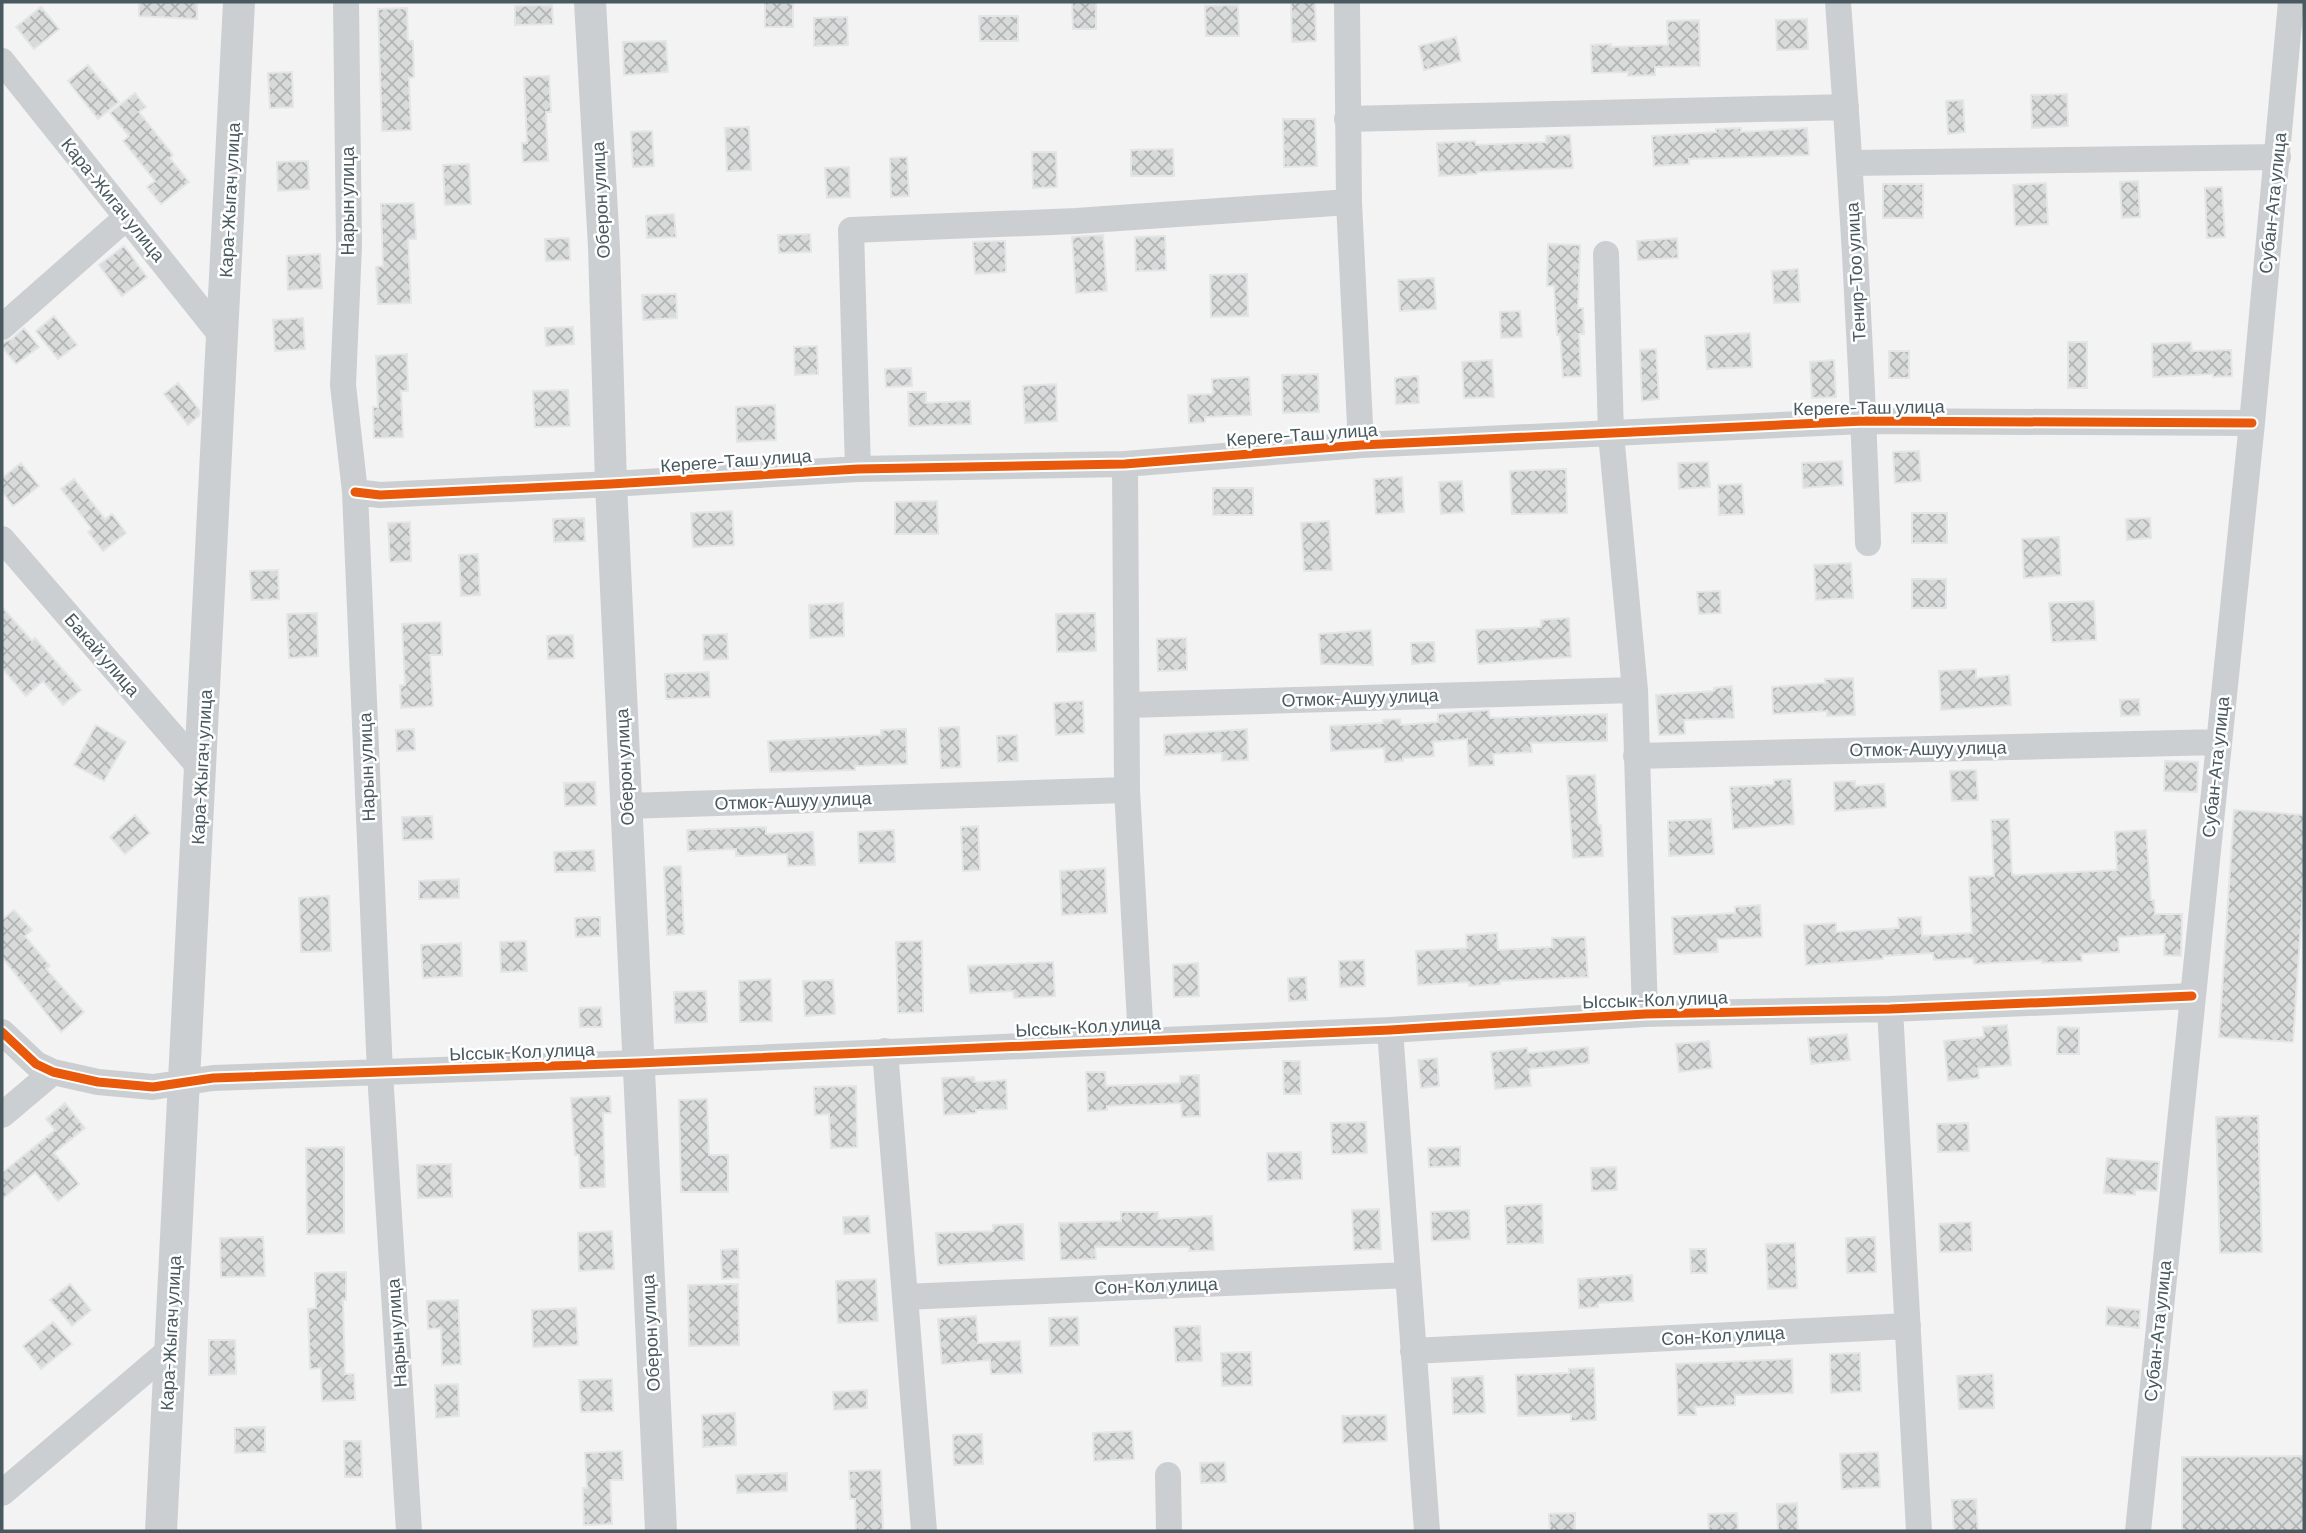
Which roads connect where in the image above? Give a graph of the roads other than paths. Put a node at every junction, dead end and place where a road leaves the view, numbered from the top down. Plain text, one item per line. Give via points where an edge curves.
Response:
1 (239, 2) edge
2 (346, 2) edge
3 (590, 2) edge
4 (1347, 2) edge
5 (1838, 2) edge
6 (2291, 2) edge
7 (2, 61) edge
8 (1846, 107) junction
9 (1348, 119) junction
10 (2278, 158) junction
11 (1850, 163) junction
12 (1349, 202) junction
13 (127, 217) junction
14 (1606, 254) dead end
15 (2, 327) edge
16 (224, 339) junction
17 (1864, 421) junction
18 (2252, 423) junction
19 (1611, 434) junction
20 (1361, 446) junction
21 (1125, 464) junction
22 (858, 469) junction
23 (611, 484) junction
24 (355, 492) junction
25 (2, 539) edge
26 (1868, 543) dead end
27 (1634, 690) junction
28 (1128, 705) junction
29 (2219, 743) junction
30 (1636, 756) junction
31 (202, 770) junction
32 (1127, 790) junction
33 (627, 806) junction
34 (2192, 996) junction
35 (1890, 1009) junction
36 (1645, 1014) junction
37 (1390, 1030) junction
38 (2, 1032) edge
39 (1141, 1040) junction
40 (885, 1051) junction
41 (638, 1063) junction
42 (53, 1072) junction
43 (380, 1073) junction
44 (184, 1083) junction
45 (2, 1115) edge
46 (1408, 1275) junction
47 (905, 1297) junction
48 (1908, 1326) junction
49 (170, 1349) junction
50 (1413, 1352) junction
51 (1168, 1475) dead end
52 (2, 1493) edge
53 (162, 1531) edge
54 (410, 1531) edge
55 (661, 1531) edge
56 (924, 1531) edge
57 (1170, 1531) edge
58 (1427, 1531) edge
59 (1919, 1531) edge
60 (2138, 1531) edge

1 - 16 street, Кара-Жыгач улица
2 - 24 street, Нарын улица via 349,246 343,385
3 - 23 street, Оберон улица
4 - 9 street
5 - 8 street, Тенир-Тоо улица
6 - 10 street, Субан-Ата улица
7 - 13 street, Кара-Жигач улица
8 - 9 street
8 - 11 street, Тенир-Тоо улица
9 - 12 street
10 - 11 street
10 - 18 street, Субан-Ата улица
11 - 17 street, Тенир-Тоо улица
12 - 20 street
12 - 22 street via 1076,221 851,230
13 - 15 street
13 - 16 street, Кара-Жигач улица
14 - 19 street
16 - 31 street, Кара-Жыгач улица
17 - 18 street, Кереге-Таш улица
17 - 19 street, Кереге-Таш улица
17 - 26 street, Тенир-Тоо улица
18 - 29 street, Субан-Ата улица
19 - 20 street, Кереге-Таш улица
19 - 27 street
20 - 21 street, Кереге-Таш улица
21 - 22 street, Кереге-Таш улица
21 - 28 street
22 - 23 street, Кереге-Таш улица
23 - 24 street, Кереге-Таш улица via 380,495
23 - 33 street, Оберон улица
24 - 43 street, Нарын улица
25 - 31 street, Бакай улица
27 - 28 street, Отмок-Ашуу улица
27 - 30 street
28 - 32 street
29 - 30 street, Отмок-Ашуу улица
29 - 34 street, Субан-Ата улица
30 - 36 street
31 - 44 street, Кара-Жыгач улица
32 - 33 street, Отмок-Ашуу улица
32 - 39 street
33 - 41 street, Оберон улица
34 - 35 street, Ыссык-Кол улица
34 - 60 street, Субан-Ата улица
35 - 36 street, Ыссык-Кол улица
35 - 48 street
36 - 37 street, Ыссык-Кол улица
37 - 39 street, Ыссык-Кол улица
37 - 46 street
38 - 42 street, Ыссык-Кол улица via 36,1065
39 - 40 street, Ыссык-Кол улица
40 - 41 street, Ыссык-Кол улица
40 - 47 street
41 - 43 street, Ыссык-Кол улица
41 - 55 street, Оберон улица
42 - 44 street, Ыссык-Кол улица via 153,1087
42 - 45 street
43 - 44 street, Ыссык-Кол улица via 213,1078
43 - 54 street, Нарын улица
44 - 49 street, Кара-Жыгач улица
46 - 47 street, Сон-Кол улица
46 - 50 street
47 - 56 street
48 - 50 street, Сон-Кол улица
48 - 59 street
49 - 52 street
49 - 53 street, Кара-Жыгач улица
50 - 58 street
51 - 57 street

